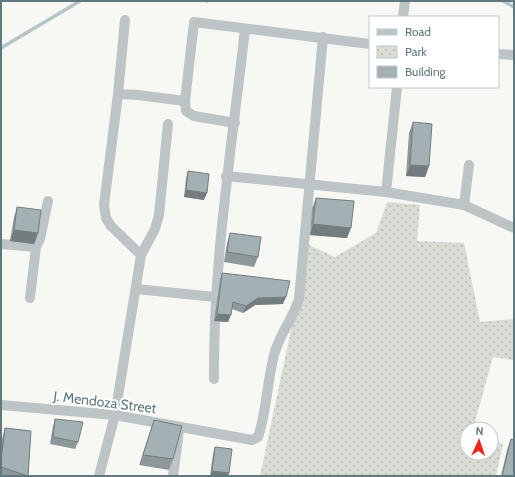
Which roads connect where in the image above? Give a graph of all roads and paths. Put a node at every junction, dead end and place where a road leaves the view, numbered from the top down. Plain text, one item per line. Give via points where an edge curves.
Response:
1 (405, 1) edge
2 (404, 16) edge
3 (125, 20) dead end
4 (245, 29) junction
5 (323, 37) junction
6 (369, 44) edge
7 (499, 54) edge
8 (514, 56) edge
9 (397, 88) edge
10 (118, 94) junction
11 (185, 101) junction
12 (234, 123) junction
13 (168, 124) dead end
14 (469, 165) dead end
15 (226, 176) junction
16 (310, 184) junction
17 (386, 192) junction
18 (48, 201) dead end
19 (464, 205) junction
20 (514, 228) edge
21 (1, 244) edge
22 (36, 247) junction
23 (141, 255) junction
24 (136, 289) junction
25 (215, 297) junction
26 (30, 298) dead end
27 (214, 379) dead end
28 (1, 405) edge
29 (114, 415) junction
30 (180, 427) junction
31 (99, 476) edge
32 (173, 476) edge

1 - 2 street
3 - 10 street
4 - 5 street
4 - 11 street via 194,22
4 - 12 street
5 - 6 street
5 - 16 street
7 - 8 street
9 - 17 street
10 - 11 street
10 - 23 street via 104,205 106,218 111,226
11 - 12 street via 186,111 190,114
12 - 15 street
13 - 23 street via 159,215 155,230
14 - 19 street
15 - 16 street
15 - 25 street
16 - 17 street
16 - 30 street, J. Mendoza Street via 299,299 278,341 258,437 252,440
17 - 19 street
18 - 22 street
19 - 20 street
21 - 22 street
22 - 26 street
23 - 24 street
24 - 25 street
24 - 29 street
25 - 27 street
28 - 29 street, J. Mendoza Street
29 - 30 street, J. Mendoza Street
29 - 31 street
30 - 32 street

